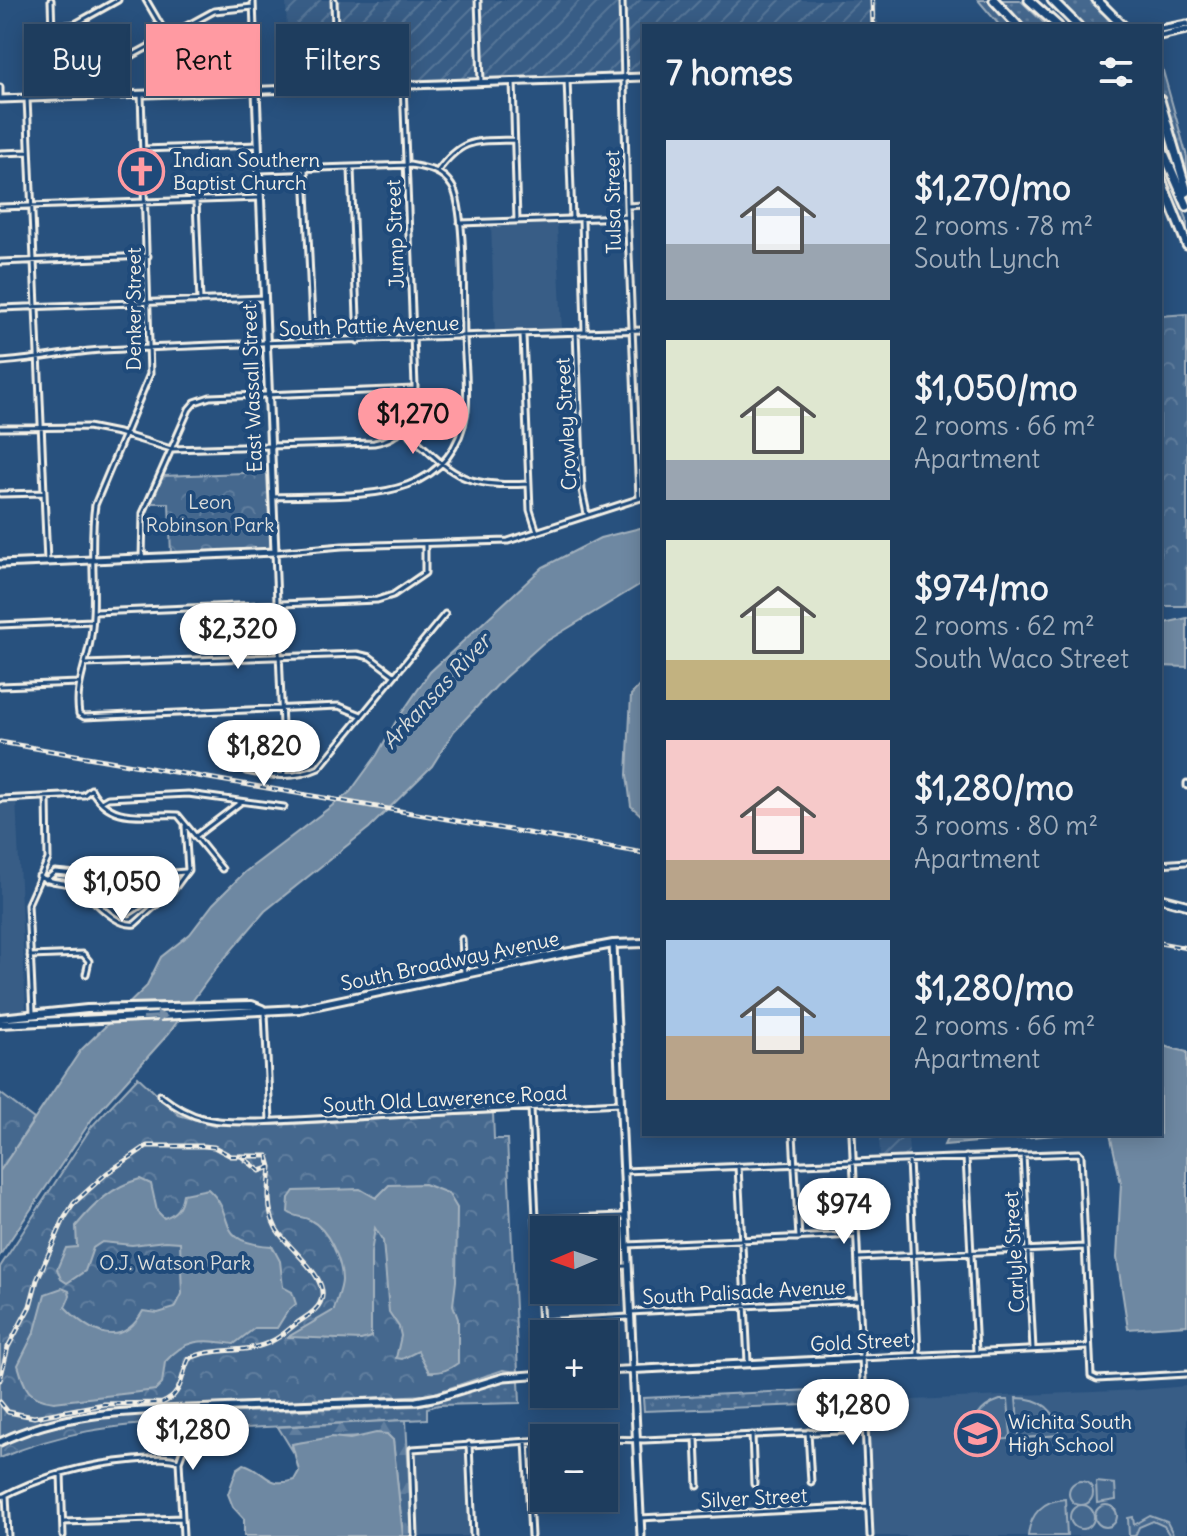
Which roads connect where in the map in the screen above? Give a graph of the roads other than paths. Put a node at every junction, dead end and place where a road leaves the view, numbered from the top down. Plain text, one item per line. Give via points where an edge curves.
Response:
1 (51, 0) edge
2 (118, 0) edge
3 (146, 0) edge
4 (253, 0) edge
5 (334, 0) edge
6 (478, 0) edge
7 (622, 0) edge
8 (994, 0) edge
9 (1029, 0) edge
10 (1052, 0) edge
11 (1097, 0) edge
12 (253, 7) junction
13 (52, 24) edge
14 (75, 24) edge
15 (160, 24) edge
16 (190, 24) edge
17 (254, 24) edge
18 (335, 24) edge
19 (1016, 24) edge
20 (1056, 24) edge
21 (1076, 24) edge
22 (1121, 24) edge
23 (1187, 27) edge
24 (1162, 29) edge
25 (1162, 35) edge
26 (642, 77) edge
27 (625, 78) junction
28 (567, 79) junction
29 (513, 81) junction
30 (481, 82) junction
31 (409, 85) edge
32 (0, 87) edge
33 (130, 94) edge
34 (141, 94) junction
35 (146, 94) edge
36 (82, 96) edge
37 (256, 96) edge
38 (403, 96) edge
39 (54, 97) joint
40 (27, 98) junction
41 (0, 99) edge
42 (1162, 107) edge
43 (515, 140) junction
44 (258, 145) junction
45 (143, 149) junction
46 (1162, 149) edge
47 (29, 152) junction
48 (0, 153) edge
49 (406, 165) junction
50 (351, 167) junction
51 (305, 169) junction
52 (259, 170) junction
53 (437, 172) junction
54 (1162, 182) edge
55 (1162, 192) edge
56 (1187, 192) edge
57 (260, 198) junction
58 (196, 200) junction
59 (146, 202) junction
60 (642, 205) edge
61 (31, 206) junction
62 (627, 206) junction
63 (1187, 206) edge
64 (0, 207) edge
65 (627, 217) junction
66 (582, 218) junction
67 (572, 219) junction
68 (517, 221) junction
69 (460, 223) junction
70 (1182, 233) junction
71 (1187, 245) edge
72 (148, 256) junction
73 (34, 260) junction
74 (0, 262) edge
75 (264, 298) junction
76 (200, 301) junction
77 (150, 303) junction
78 (36, 307) junction
79 (0, 308) edge
80 (642, 330) edge
81 (631, 331) junction
82 (576, 332) junction
83 (585, 332) junction
84 (523, 335) junction
85 (464, 337) junction
86 (413, 339) junction
87 (358, 341) junction
88 (313, 342) junction
89 (266, 344) junction
90 (151, 348) junction
91 (38, 360) junction
92 (0, 362) edge
93 (415, 389) junction
94 (268, 395) junction
95 (41, 426) junction
96 (0, 428) edge
97 (404, 429) junction
98 (124, 435) junction
99 (271, 446) junction
100 (171, 449) junction
101 (441, 463) junction
102 (528, 484) junction
103 (44, 493) junction
104 (0, 494) edge
105 (273, 497) junction
106 (642, 498) edge
107 (587, 514) junction
108 (537, 532) junction
109 (425, 545) junction
110 (275, 552) junction
111 (142, 559) junction
112 (94, 560) junction
113 (47, 562) junction
114 (0, 564) edge
115 (277, 604) junction
116 (94, 612) junction
117 (445, 614) dead end
118 (94, 621) junction
119 (0, 625) edge
120 (279, 656) junction
121 (85, 664) junction
122 (394, 675) junction
123 (79, 683) junction
124 (0, 686) edge
125 (281, 708) junction
126 (361, 715) junction
127 (246, 771) dead end
128 (284, 775) junction
129 (47, 797) junction
130 (0, 799) edge
131 (242, 801) junction
132 (101, 802) junction
133 (284, 807) dead end
134 (183, 821) junction
135 (196, 836) junction
136 (1187, 862) edge
137 (1162, 864) edge
138 (222, 869) dead end
139 (187, 872) junction
140 (39, 876) junction
141 (46, 880) junction
142 (1162, 899) edge
143 (1187, 905) edge
144 (462, 939) dead end
145 (642, 943) edge
146 (613, 944) junction
147 (30, 956) junction
148 (86, 974) dead end
149 (464, 974) junction
150 (263, 1009) junction
151 (32, 1020) junction
152 (0, 1021) edge
153 (160, 1095) dead end
154 (621, 1103) junction
155 (531, 1108) junction
156 (270, 1121) junction
157 (793, 1136) edge
158 (852, 1136) edge
159 (1023, 1155) junction
160 (966, 1157) junction
161 (853, 1160) junction
162 (909, 1160) junction
163 (795, 1163) junction
164 (738, 1166) junction
165 (624, 1171) junction
166 (536, 1216) edge
167 (618, 1216) edge
168 (626, 1216) junction
169 (857, 1235) junction
170 (799, 1238) junction
171 (742, 1240) junction
172 (627, 1245) junction
173 (1084, 1247) junction
174 (1028, 1250) junction
175 (971, 1253) junction
176 (914, 1256) junction
177 (858, 1258) junction
178 (618, 1266) edge
179 (628, 1266) junction
180 (859, 1300) junction
181 (746, 1306) junction
182 (630, 1315) junction
183 (566, 1320) edge
184 (1088, 1347) junction
185 (1033, 1349) junction
186 (976, 1352) junction
187 (918, 1355) junction
188 (862, 1358) junction
189 (748, 1364) junction
190 (633, 1369) junction
191 (618, 1370) edge
192 (1187, 1374) edge
193 (530, 1375) edge
194 (182, 1409) junction
195 (865, 1430) junction
196 (808, 1432) junction
197 (752, 1435) junction
198 (696, 1438) junction
199 (618, 1439) edge
200 (636, 1439) junction
201 (526, 1441) junction
202 (530, 1441) edge
203 (0, 1442) edge
204 (469, 1444) junction
205 (179, 1461) junction
206 (61, 1473) junction
207 (811, 1482) dead end
208 (754, 1484) dead end
209 (698, 1486) dead end
210 (6, 1495) junction
211 (0, 1498) edge
212 (869, 1506) junction
213 (182, 1518) junction
214 (640, 1518) junction
215 (63, 1522) junction
216 (8, 1536) edge
217 (63, 1536) edge
218 (183, 1536) edge
219 (415, 1536) edge
220 (473, 1536) edge
221 (531, 1536) edge
222 (641, 1536) edge
223 (870, 1536) edge

1 - 13 street
2 - 14 street
3 - 15 street
4 - 12 street, East Wassall Street
5 - 18 street
6 - 30 street
7 - 27 street, Tulsa Street
8 - 19 highway
9 - 20 highway
10 - 21 highway
11 - 22 highway
12 - 16 street via 214,11
12 - 17 street, East Wassall Street
23 - 24 street
23 - 25 street
26 - 27 street
27 - 28 street
27 - 62 street, Tulsa Street
28 - 29 street
28 - 67 street
29 - 30 street
29 - 43 street
30 - 31 street
32 - 41 street
33 - 34 street
34 - 35 street
34 - 45 street, Denker Street
36 - 39 street
37 - 44 street, East Wassall Street
38 - 49 street, Jump Street
39 - 40 street
40 - 41 street
40 - 47 street
42 - 56 highway
43 - 53 street via 462,146
43 - 68 street
44 - 45 street
44 - 52 street, East Wassall Street
45 - 59 street, Denker Street
46 - 63 highway
47 - 48 street
47 - 61 street
49 - 50 street
49 - 53 street
49 - 86 street, Jump Street
50 - 51 street
50 - 87 street
51 - 52 street
51 - 88 street
52 - 57 street, East Wassall Street
53 - 69 street via 455,191
54 - 70 highway
55 - 70 highway
57 - 58 street
57 - 75 street, East Wassall Street
58 - 59 street
58 - 76 street
59 - 61 street
59 - 72 street, Denker Street
60 - 62 street
61 - 64 street
61 - 73 street
62 - 65 street, Tulsa Street
65 - 66 street
65 - 81 street, Tulsa Street
66 - 67 street
66 - 83 street, Crowley Street
67 - 68 street
68 - 69 street
69 - 85 street
70 - 71 highway
72 - 73 street
72 - 77 street, Denker Street
73 - 74 street
73 - 78 street
75 - 76 street
75 - 89 street, East Wassall Street
76 - 77 street
77 - 78 street
77 - 90 street, Denker Street
78 - 79 street
78 - 91 street
80 - 81 street, South Pattie Avenue
81 - 83 street, South Pattie Avenue
81 - 106 street, Tulsa Street
82 - 83 street, South Pattie Avenue
82 - 84 street, South Pattie Avenue
82 - 107 street, Crowley Street
84 - 85 street, South Pattie Avenue
84 - 102 street
85 - 86 street, South Pattie Avenue
85 - 101 street via 465,418
86 - 87 street, South Pattie Avenue
86 - 93 street, Jump Street
87 - 88 street, South Pattie Avenue
88 - 89 street, South Pattie Avenue
89 - 90 street, South Pattie Avenue
89 - 94 street, East Wassall Street
90 - 91 street, South Pattie Avenue via 70,352
90 - 98 street, Denker Street via 150,374
91 - 92 street, South Pattie Avenue
91 - 95 street
93 - 94 street
93 - 97 street, Jump Street via 414,409
94 - 99 street, East Wassall Street
94 - 100 street via 195,402
95 - 96 street
95 - 98 street via 88,427
95 - 103 street
97 - 99 street via 374,443
97 - 101 street
98 - 100 street
98 - 112 street, Denker Street via 97,497
99 - 100 street
99 - 105 street, East Wassall Street
100 - 111 street via 143,513
101 - 102 street via 471,482
101 - 105 street via 420,481 386,493
102 - 108 street
103 - 104 street
103 - 113 street
105 - 110 street, East Wassall Street
106 - 107 street
107 - 108 street
108 - 109 street via 508,541
109 - 110 street
109 - 115 street via 425,573 393,595
110 - 111 street
110 - 115 street, East Wassall Street
111 - 112 street
112 - 113 street
112 - 116 street, Denker Street
113 - 114 street
115 - 116 street
115 - 120 street, East Wassall Street
116 - 118 street, Denker Street
117 - 122 street
118 - 119 street
118 - 121 street, Denker Street
120 - 121 street
120 - 122 street via 357,654
120 - 125 street, East Wassall Street
121 - 123 street, Denker Street
122 - 126 street
123 - 124 street
123 - 125 street, Denker Street via 79,714 84,717
125 - 126 street via 339,706
125 - 128 street, East Wassall Street
126 - 128 street via 319,768
127 - 128 street
129 - 130 street
129 - 132 street via 84,795 91,789
129 - 140 street via 49,854
131 - 132 street via 161,794
131 - 133 street
131 - 135 street
132 - 134 street via 121,815 178,815
134 - 135 street
134 - 139 street
135 - 138 street
136 - 137 street
139 - 141 street via 173,873 129,913 74,874 53,873
139 - 141 street via 132,925 116,919 77,887
140 - 141 street
140 - 147 street via 28,900
142 - 143 main road
144 - 149 street
145 - 146 main road, South Broadway Avenue
146 - 149 main road, South Broadway Avenue
146 - 154 street
147 - 148 street via 85,955
147 - 151 street
149 - 150 main road, South Broadway Avenue via 299,1009
151 -> 150 main road, South Broadway Avenue
150 - 151 main road, South Broadway Avenue via 87,1009
150 - 156 street
151 - 152 main road, South Broadway Avenue
153 - 156 street, South Old Lawerence Road via 212,1122
154 - 155 street, South Old Lawerence Road
154 - 165 street
155 - 156 street, South Old Lawerence Road
155 - 166 street
157 - 163 street
158 - 161 street
159 - 160 street
159 - 173 street via 1081,1155
159 - 174 street, Carlyle Street
160 - 162 street
160 - 175 street
161 - 162 street
161 - 163 street
161 - 169 street
162 - 176 street
163 - 164 street
163 - 170 street
164 - 165 street
164 - 171 street
165 - 168 street
167 - 168 street
168 - 172 street
169 - 170 street
169 - 177 street
170 - 171 street
171 - 172 street
171 - 181 street
172 - 179 street
173 - 174 street
173 - 184 street
174 - 175 street
174 - 185 street, Carlyle Street
175 - 176 street
175 - 186 street
176 - 177 street
176 - 187 street
177 - 180 street
178 - 179 street
179 - 182 street
180 - 181 street, South Palisade Avenue
180 - 188 street
181 - 182 street, South Palisade Avenue
181 - 189 street
182 - 183 street, South Palisade Avenue
182 - 190 street
184 - 185 street, Gold Street
184 - 192 street via 1094,1378
185 - 186 street, Gold Street
186 - 187 street, Gold Street
187 - 188 street, Gold Street
188 - 189 street, Gold Street
188 - 195 street
189 - 190 street, Gold Street
190 - 191 street, Gold Street
190 - 200 street
193 - 194 street via 416,1401
194 - 203 street via 75,1417
194 - 205 street
195 - 196 street
195 - 212 street
196 - 197 street
196 - 207 street
197 - 198 street
197 - 208 street
198 - 200 street
198 - 209 street
199 - 200 street
200 - 214 street
201 - 202 street
201 - 204 street
201 - 221 street
204 - 219 street via 412,1449
204 - 220 street
205 - 206 street via 95,1464
205 - 213 street
206 - 210 street
206 - 215 street
210 - 211 street
210 - 216 street
212 - 214 street, Silver Street
212 - 223 street
213 - 215 street
213 - 218 street
214 - 222 street
215 - 217 street

